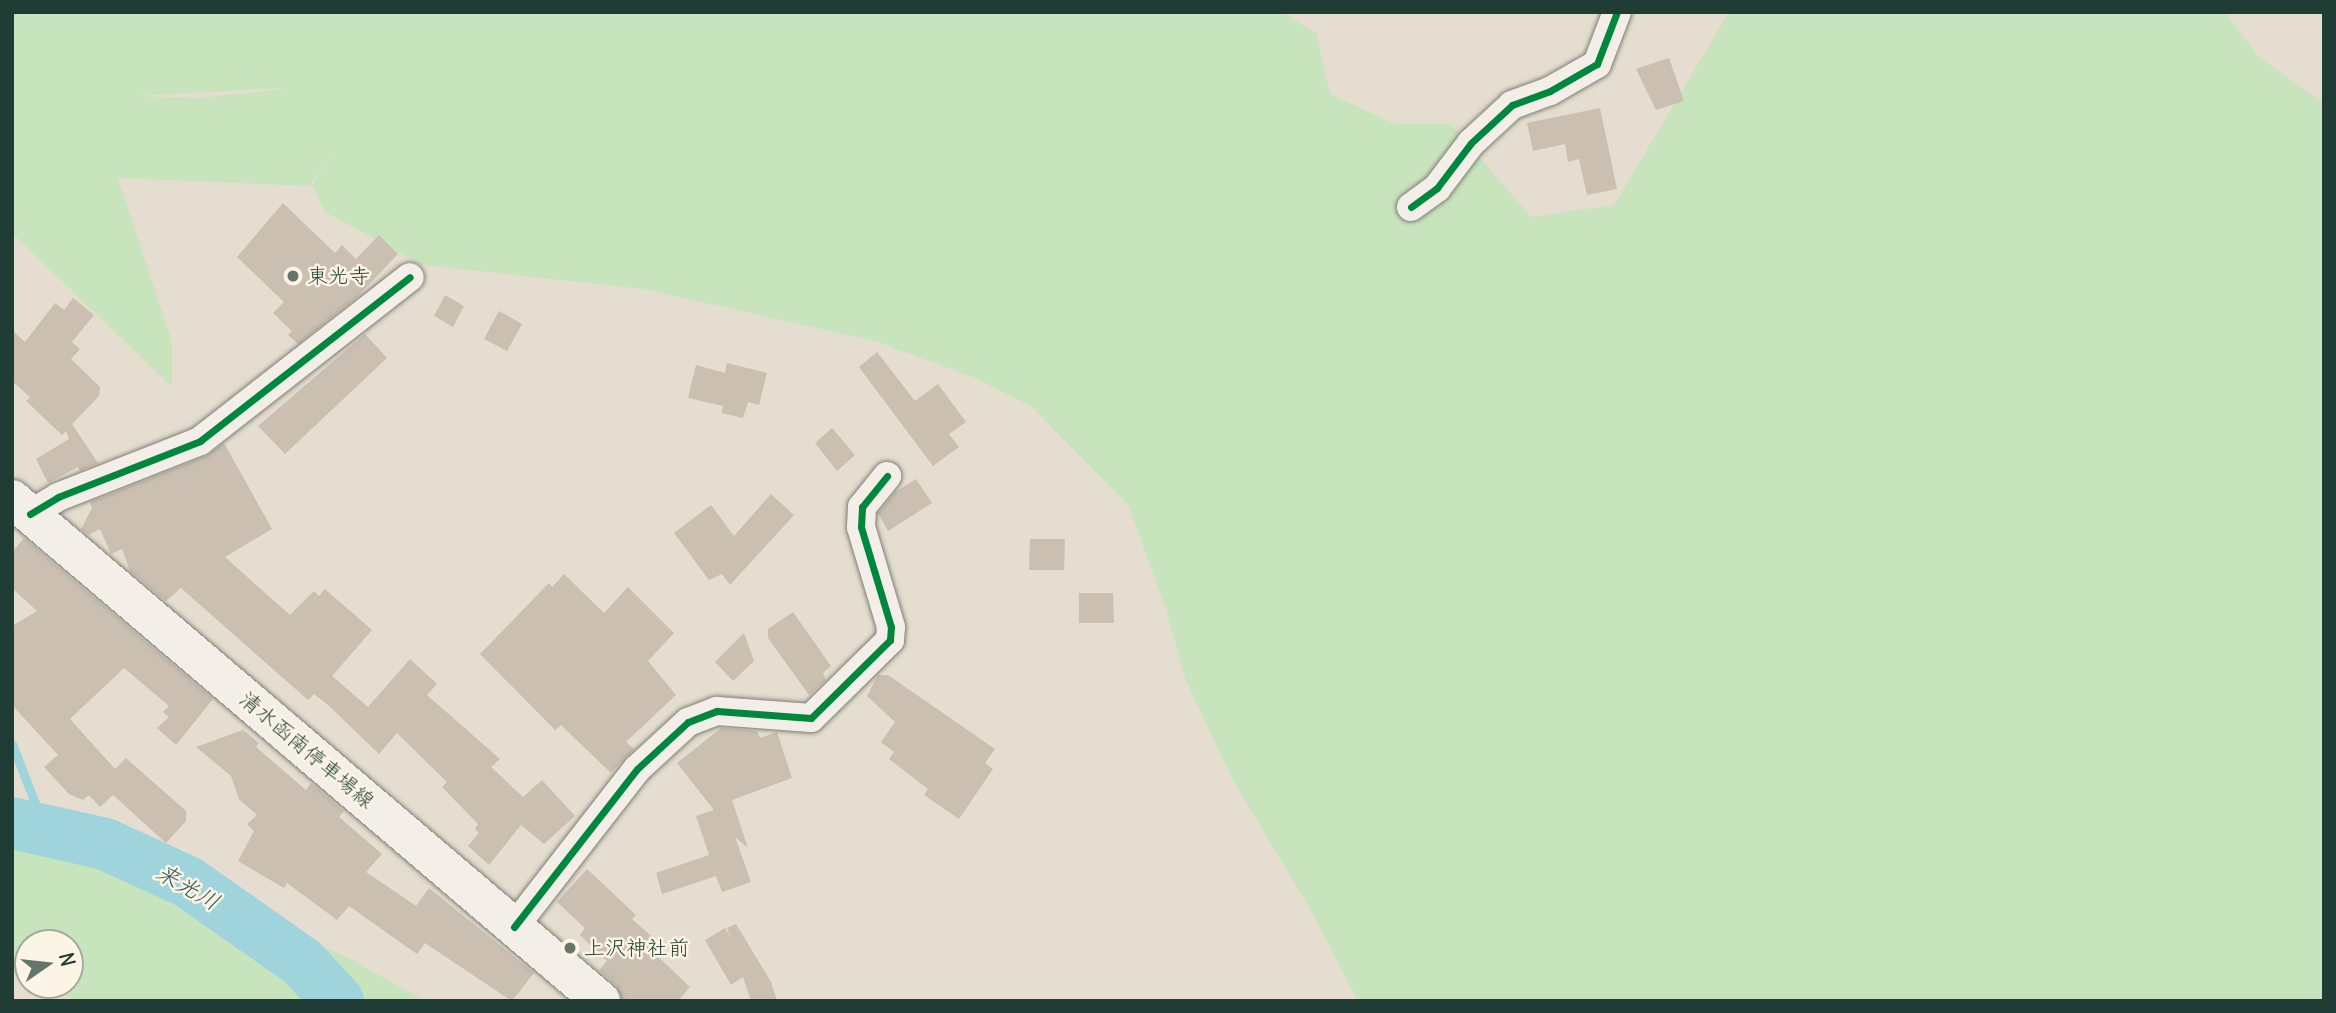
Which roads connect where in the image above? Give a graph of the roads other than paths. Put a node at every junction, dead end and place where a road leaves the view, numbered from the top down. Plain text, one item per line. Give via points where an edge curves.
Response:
1 (1617, 12) edge
2 (1411, 207) dead end
3 (410, 277) dead end
4 (887, 476) dead end
5 (21, 507) edge
6 (514, 927) junction
7 (601, 1001) edge

1 - 2 street via 1597,64 1550,91 1512,105 1471,144 1437,188
3 - 5 street via 200,441
4 - 6 street via 862,507 861,527 891,627 890,640 811,718 717,711 688,722 637,769
5 - 6 main road, 清水函南停車場線
6 - 7 main road, 清水函南停車場線

